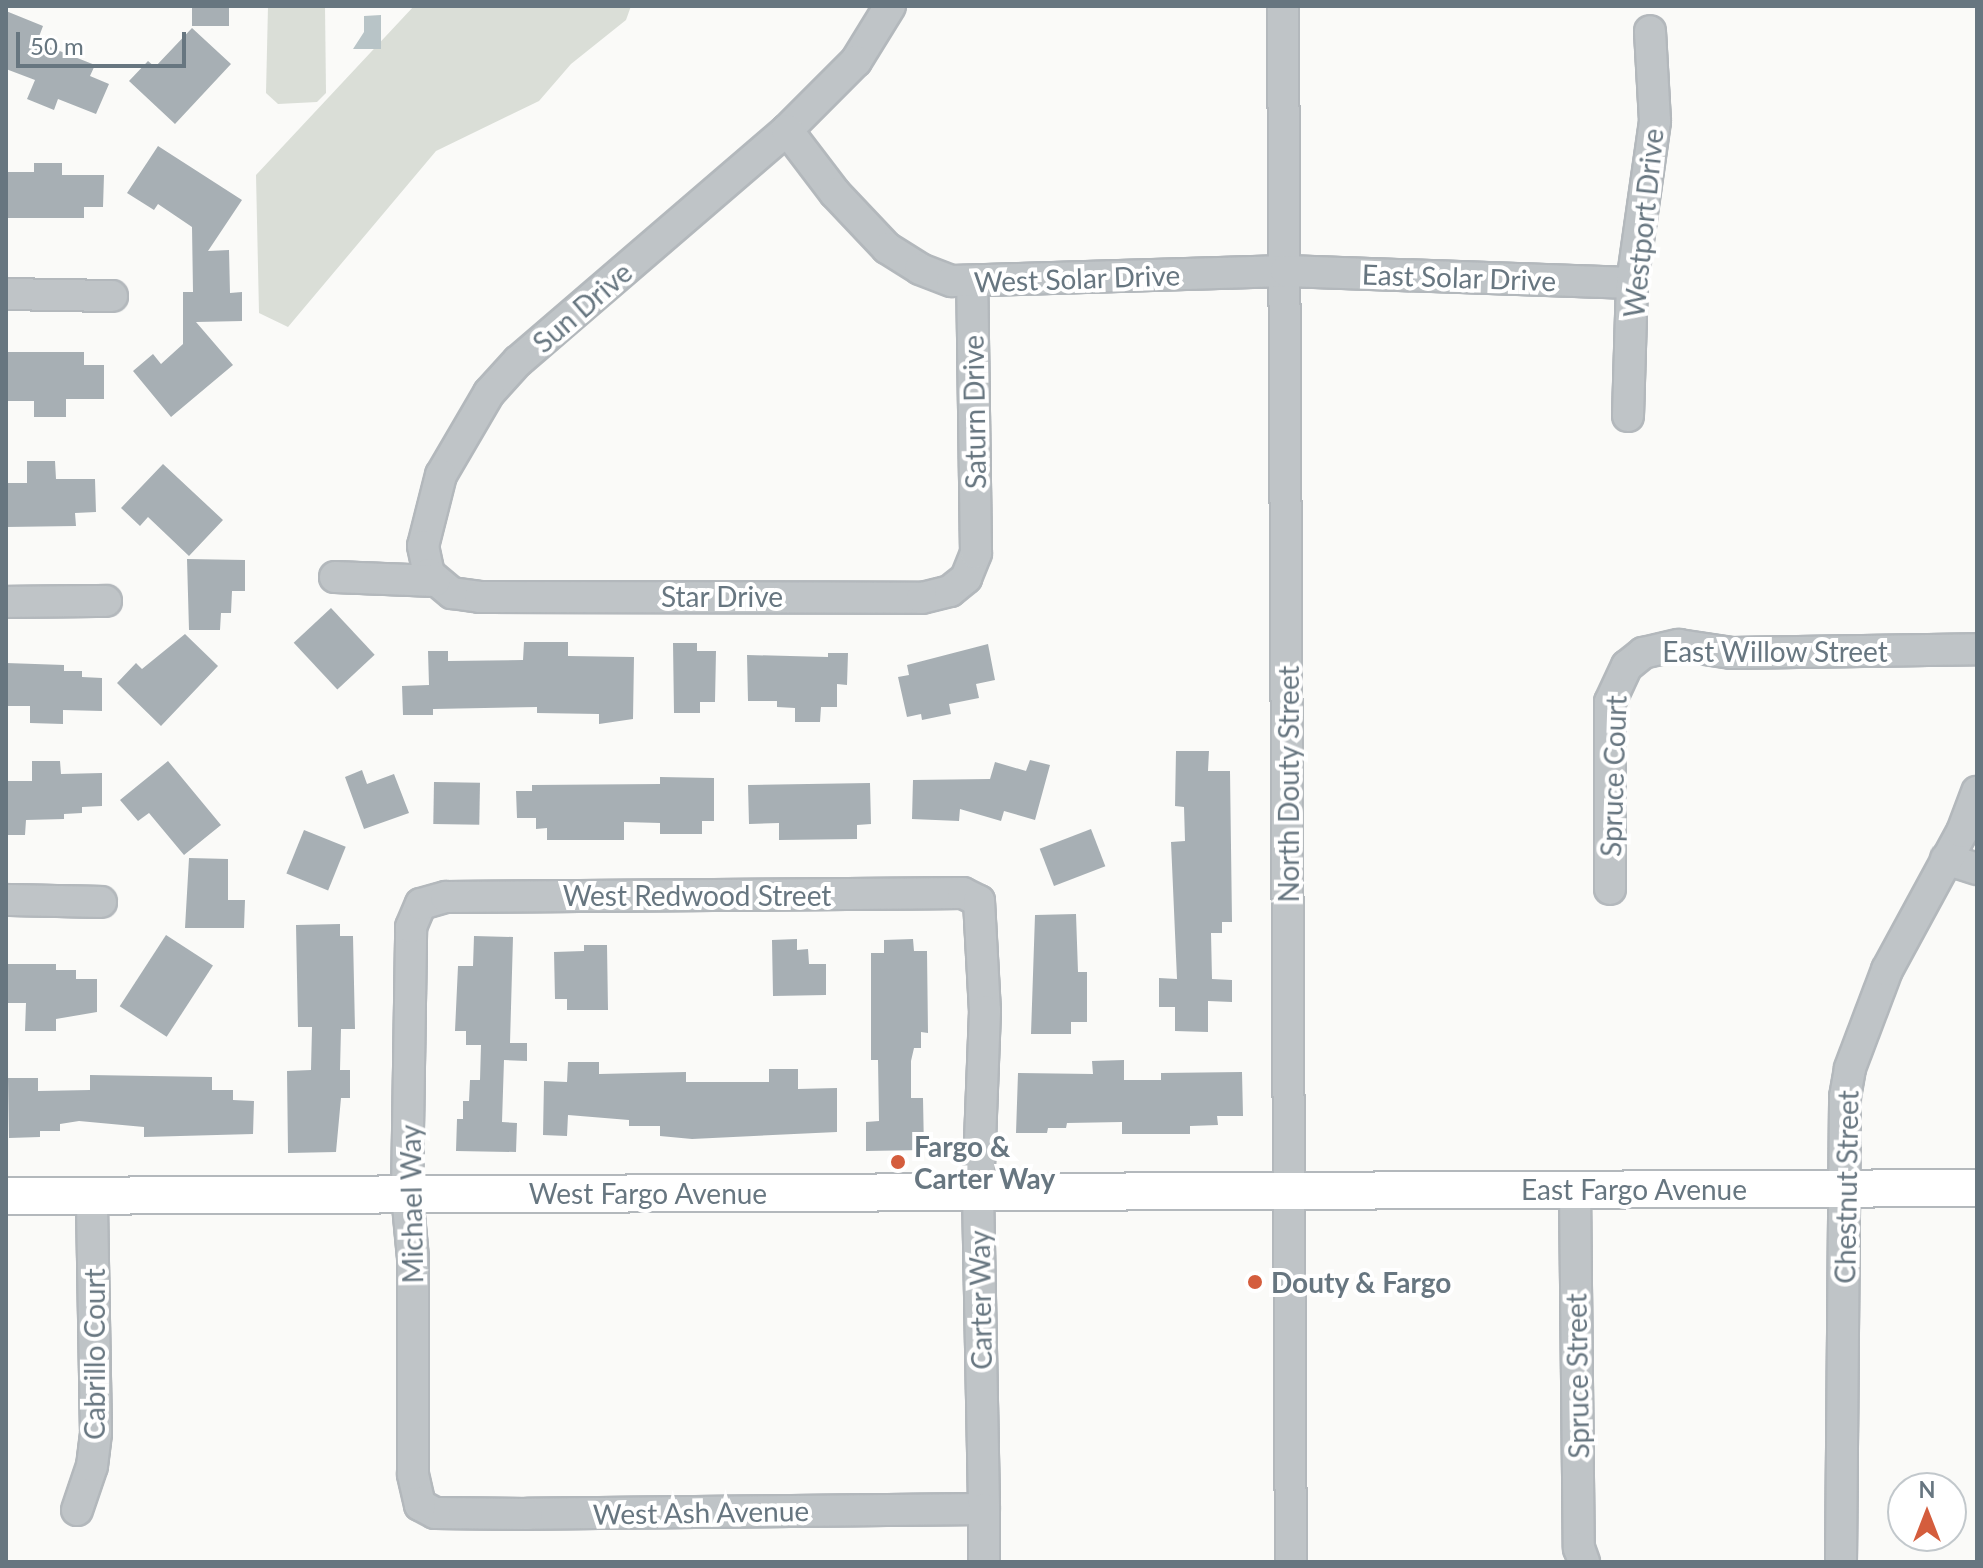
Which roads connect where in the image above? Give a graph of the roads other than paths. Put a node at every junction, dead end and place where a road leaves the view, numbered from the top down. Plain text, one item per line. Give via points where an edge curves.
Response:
1 (890, 6) edge
2 (1283, 6) edge
3 (1650, 31) dead end
4 (787, 130) junction
5 (1286, 271) junction
6 (972, 283) junction
7 (1632, 283) junction
8 (6, 294) edge
9 (112, 296) dead end
10 (1628, 416) dead end
11 (976, 540) joint
12 (335, 577) dead end
13 (435, 581) junction
14 (106, 601) dead end
15 (6, 602) edge
16 (1977, 649) edge
17 (1627, 666) joint
18 (1977, 792) edge
19 (1946, 859) junction
20 (1977, 869) edge
21 (1610, 889) dead end
22 (974, 896) joint
23 (6, 900) edge
24 (101, 902) dead end
25 (421, 904) joint
26 (1977, 1188) edge
27 (1575, 1189) junction
28 (1845, 1189) junction
29 (1290, 1191) junction
30 (978, 1192) junction
31 (407, 1194) junction
32 (6, 1196) edge
33 (92, 1196) junction
34 (420, 1505) joint
35 (984, 1509) junction
36 (77, 1510) dead end
37 (984, 1562) edge
38 (1291, 1562) edge
39 (1584, 1562) edge
40 (1841, 1562) edge

1 - 4 street, Sun Drive via 856,61
2 - 5 street, North Douty Street
3 - 7 street, Westport Drive via 1655,121
4 - 6 street, West Solar Drive via 835,193 887,248 936,276
4 - 13 street, Sun Drive via 518,361 489,393 441,475 423,546
5 - 6 street, West Solar Drive
5 - 7 street, East Solar Drive
5 - 29 street, North Douty Street
6 - 11 street, Saturn Drive
7 - 10 street, Westport Drive
8 - 9 street
11 - 13 street, Star Drive via 966,578 933,597 480,597 452,593
12 - 13 street
14 - 15 street
16 - 17 street, East Willow Street via 1732,653 1679,645 1643,653
17 - 21 street, Spruce Court via 1610,702
18 - 19 street, Chestnut Street
19 - 20 street
19 - 28 street, Chestnut Street via 1887,970 1850,1068
22 - 25 street, West Redwood Street via 446,897
22 - 30 street, Carter Way via 982,910 985,1011
23 - 24 street
25 - 31 street, Michael Way via 411,927
26 - 28 main road, East Fargo Avenue
27 - 28 main road, East Fargo Avenue
27 - 29 main road, East Fargo Avenue
27 - 39 street, Spruce Street via 1579,1548
28 - 40 street, Chestnut Street
29 - 30 main road, West Fargo Avenue
29 - 38 street, North Douty Street
30 - 31 main road, West Fargo Avenue
30 - 35 street, Carter Way
31 - 33 main road, West Fargo Avenue
31 - 34 street, Michael Way via 413,1258 413,1474
32 - 33 main road, West Fargo Avenue
33 - 36 street, Cabrillo Court via 96,1433 92,1466
34 - 35 street, West Ash Avenue via 435,1513 466,1514
35 - 37 street, Carter Way

